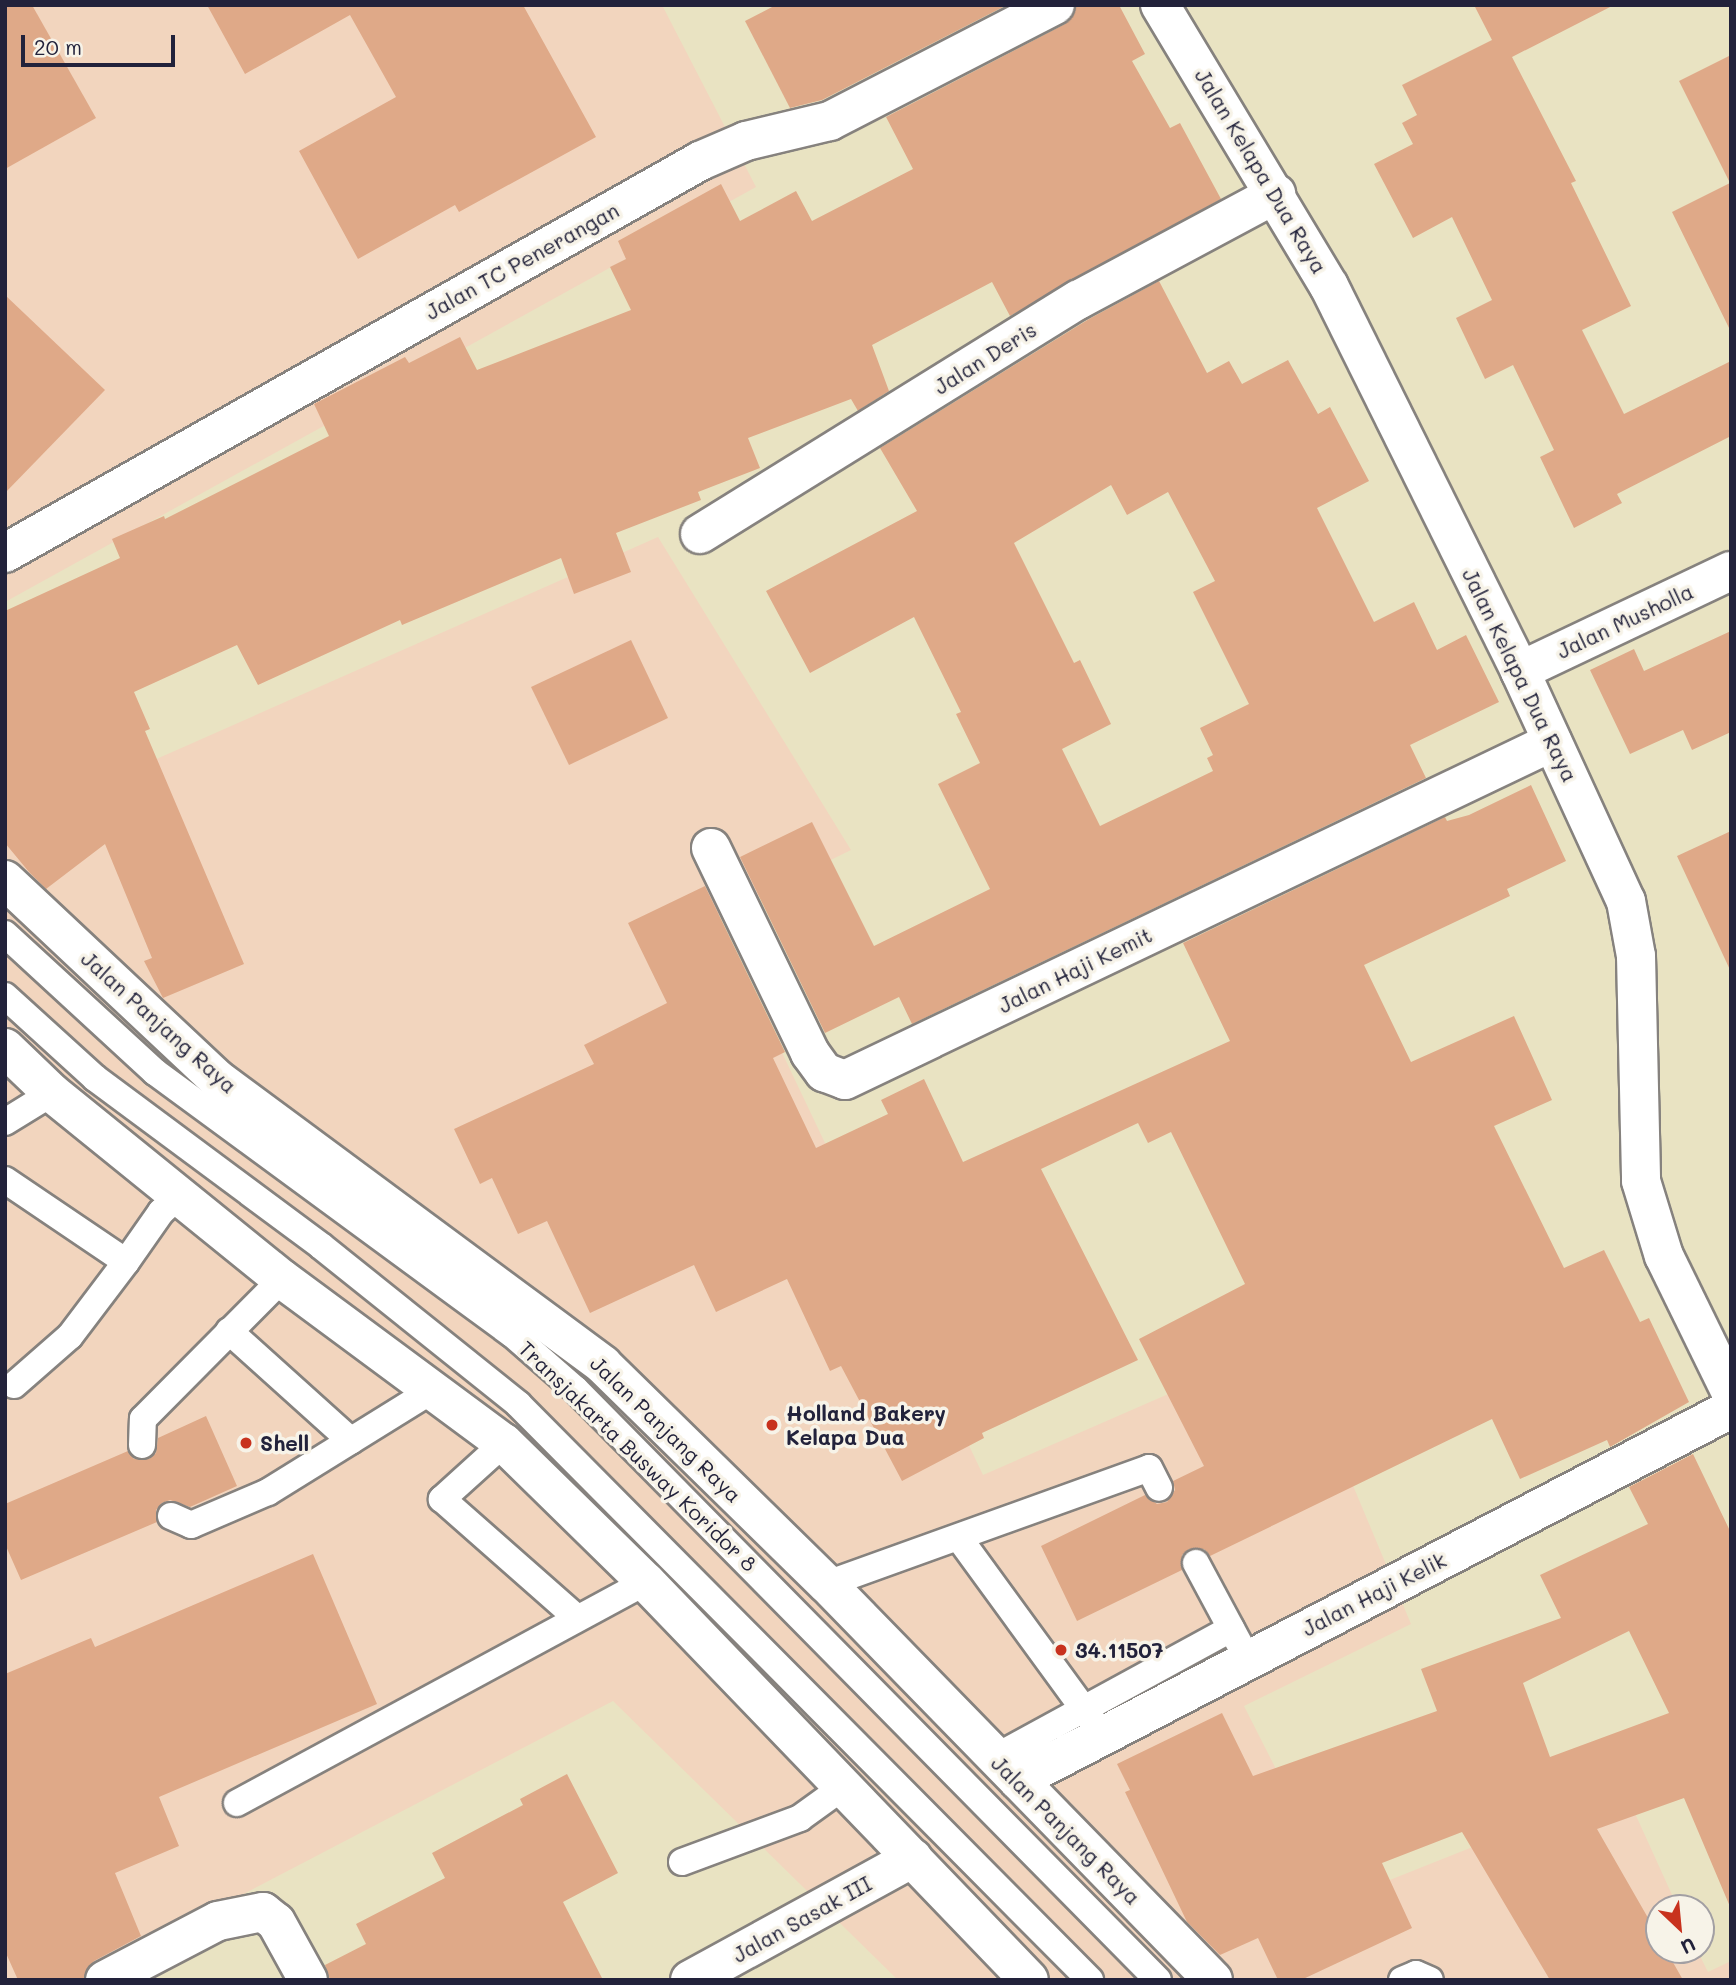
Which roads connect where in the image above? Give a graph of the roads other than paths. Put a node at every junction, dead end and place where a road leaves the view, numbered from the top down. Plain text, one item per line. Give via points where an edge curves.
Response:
1 (1055, 5) edge
2 (1160, 5) edge
3 (1276, 194) junction
4 (700, 534) dead end
5 (5, 554) edge
6 (1731, 571) edge
7 (1520, 671) junction
8 (1552, 742) junction
9 (711, 848) dead end
10 (5, 880) edge
11 (5, 934) edge
12 (5, 996) edge
13 (5, 1048) edge
14 (51, 1093) junction
15 (5, 1122) edge
16 (5, 1180) edge
17 (179, 1196) junction
18 (126, 1262) junction
19 (282, 1279) junction
20 (229, 1331) junction
21 (14, 1385) dead end
22 (434, 1389) junction
23 (1731, 1393) edge
24 (1731, 1409) edge
25 (352, 1441) junction
26 (504, 1443) junction
27 (142, 1445) dead end
28 (1159, 1488) dead end
29 (171, 1516) dead end
30 (960, 1538) junction
31 (1196, 1563) dead end
32 (646, 1582) junction
33 (827, 1584) junction
34 (577, 1618) junction
35 (1240, 1645) junction
36 (1094, 1722) junction
37 (1006, 1769) junction
38 (843, 1787) junction
39 (237, 1803) dead end
40 (913, 1858) junction
41 (682, 1862) dead end
42 (105, 1980) edge
43 (308, 1980) edge
44 (690, 1980) edge
45 (1029, 1980) edge
46 (1090, 1980) edge
47 (1158, 1980) edge
48 (1213, 1980) edge
49 (1402, 1980) edge
50 (1430, 1980) edge

1 - 5 street, Jalan TC Penerangan via 830,121 746,141 699,161
2 - 3 street, Jalan Kelapa Dua Raya
3 - 4 street, Jalan Deris via 1078,300
3 - 7 street, Jalan Kelapa Dua Raya via 1329,286
6 - 7 street, Jalan Musholla
7 - 8 street, Jalan Kelapa Dua Raya
8 - 9 street, Jalan Haji Kemit via 845,1080 824,1072 810,1053
8 - 23 street, Jalan Kelapa Dua Raya via 1626,901 1633,926 1642,1181 1652,1223
10 - 33 street, Jalan Panjang Raya via 217,1079 603,1365
11 - 47 lane, Transjakarta Busway Koridor 8 via 155,1072 512,1334 575,1389
12 - 46 lane via 95,1078 321,1247 518,1404
13 - 14 street
14 - 15 lane
14 - 17 street
16 - 18 lane
17 - 18 lane
17 - 19 street
18 - 21 lane via 70,1336
19 - 20 lane
19 - 22 street
20 - 25 lane
20 - 27 lane via 143,1419
22 - 25 lane
22 - 26 street
24 - 35 street, Jalan Haji Kelik
25 - 29 lane via 268,1492 191,1525
26 - 32 street
26 - 34 lane via 442,1499
28 - 30 lane via 1149,1468
30 - 33 lane
30 - 36 lane
31 - 35 lane
32 - 34 lane
32 - 38 street
33 - 37 street, Jalan Panjang Raya
34 - 39 lane
35 - 36 street, Jalan Haji Kelik
36 - 37 street, Jalan Haji Kelik
37 - 48 street, Jalan Panjang Raya
38 - 40 street
38 - 41 lane via 800,1818
40 - 44 street, Jalan Sasak III
40 - 45 street
42 - 43 street via 218,1921 263,1912 276,1922
49 - 50 lane via 1416,1974

